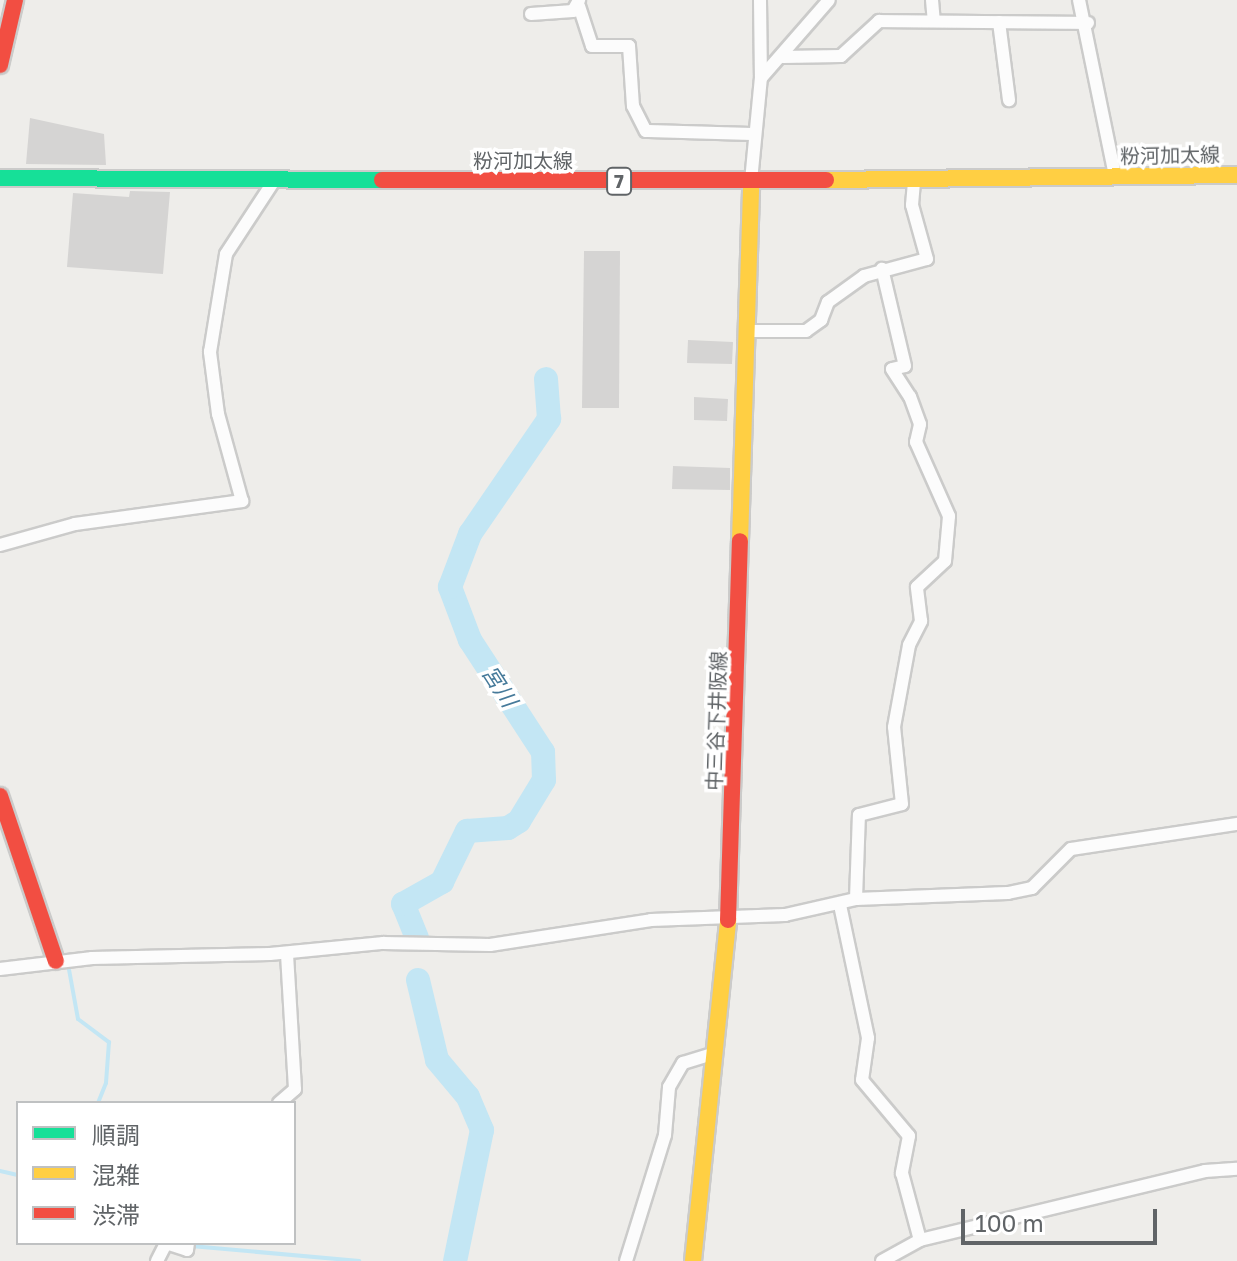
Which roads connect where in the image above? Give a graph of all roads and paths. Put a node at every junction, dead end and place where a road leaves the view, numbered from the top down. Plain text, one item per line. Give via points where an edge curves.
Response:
1 (15, 0) edge
2 (760, 0) edge
3 (829, 0) edge
4 (932, 0) edge
5 (1079, 0) edge
6 (579, 3) edge
7 (531, 14) dead end
8 (934, 21) junction
9 (999, 22) junction
10 (1088, 23) junction
11 (783, 57) junction
12 (0, 65) edge
13 (761, 78) junction
14 (1009, 100) dead end
15 (754, 134) junction
16 (1237, 175) edge
17 (1115, 176) junction
18 (0, 178) edge
19 (275, 179) junction
20 (914, 180) junction
21 (751, 181) junction
22 (882, 269) junction
23 (746, 331) junction
24 (0, 545) edge
25 (0, 796) edge
26 (1237, 824) edge
27 (856, 899) junction
28 (840, 905) junction
29 (729, 915) junction
30 (287, 953) junction
31 (56, 961) junction
32 (0, 969) edge
33 (716, 1053) junction
34 (281, 1101) edge
35 (1237, 1169) edge
36 (920, 1240) junction
37 (172, 1245) edge
38 (188, 1245) edge
39 (626, 1261) edge
40 (693, 1261) edge
41 (882, 1261) edge

1 - 12 main road
2 - 13 street
3 - 11 street
4 - 8 street
5 - 10 street
6 - 7 street
6 - 15 street via 592,46 629,46 633,106 646,131
8 - 9 street
8 - 11 street via 879,21 841,56
9 - 10 street
9 - 14 street
10 - 17 street
11 - 13 street
13 - 15 street
15 - 21 street
16 - 17 main road, 粉河加太線 / 7
17 - 20 main road, 粉河加太線 / 7
18 - 19 main road, 粉河加太線 / 7
19 - 21 main road, 粉河加太線 / 7
19 - 24 street via 226,254 210,352 218,414 242,501 75,524
20 - 21 main road, 粉河加太線 / 7
20 - 22 street via 912,205 927,259
21 - 23 main road, 中三谷下井阪線
22 - 23 street via 828,302 821,320 806,331
22 - 27 street via 905,366 892,369 910,397 920,424 916,442 949,516 945,561 917,587 921,621 909,645 894,727 902,804 859,815
23 - 29 main road, 中三谷下井阪線
25 - 31 main road
26 - 27 street via 1071,849 1056,857 1032,888 1008,893
27 - 28 street
28 - 29 street via 785,915
28 - 36 street via 868,1038 862,1080 909,1136 902,1173
29 - 30 street via 490,945 383,943
29 - 33 main road, 中三谷下井阪線
30 - 31 street
30 - 34 street via 295,1089
31 - 32 street
33 - 39 street via 683,1063 669,1087 665,1135
33 - 40 main road, 中三谷下井阪線
35 - 36 street via 1205,1171
36 - 41 street
37 - 38 street via 187,1250

